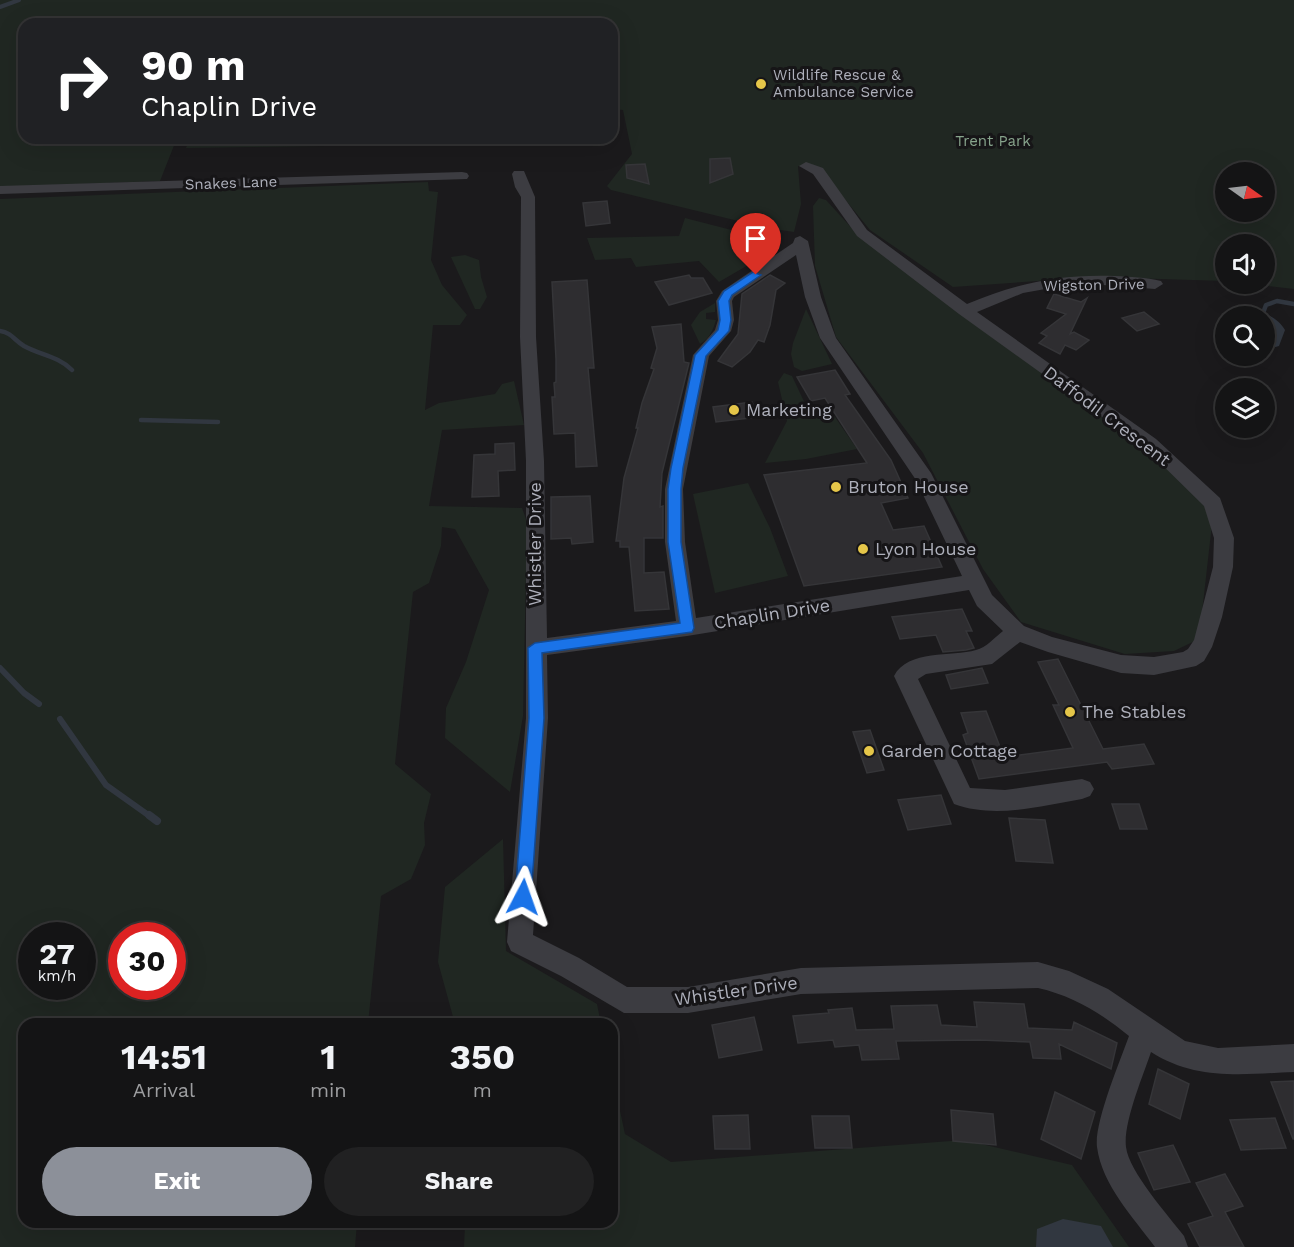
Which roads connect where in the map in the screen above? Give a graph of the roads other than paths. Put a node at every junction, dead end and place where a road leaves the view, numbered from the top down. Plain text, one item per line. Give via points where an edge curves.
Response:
1 (806, 166) dead end
2 (519, 174) dead end
3 (462, 176) dead end
4 (0, 190) edge
5 (1155, 285) dead end
6 (965, 311) junction
7 (974, 582) junction
8 (687, 628) junction
9 (1017, 632) junction
10 (535, 648) junction
11 (1082, 789) dead end
12 (1144, 1032) junction
13 (1294, 1058) edge
14 (1173, 1247) edge

1 - 6 street, Daffodil Crescent via 818,171 862,233
2 - 10 street, Whistler Drive via 528,197
3 - 4 street, Snakes Lane
5 - 6 street, Wigston Drive via 1073,282 1036,286
6 - 9 street, Daffodil Crescent via 1150,443 1213,502 1224,538 1223,567 1212,617 1204,641 1188,660 1154,666 1121,664
7 - 8 street, Chaplin Drive
7 - 8 street, Daffodil Crescent via 907,449 828,338 800,243 728,294 724,301 723,331 701,355 674,489 675,542
7 - 9 street, Daffodil Crescent via 984,600
8 - 10 street, Chaplin Drive
9 - 11 street via 984,658 922,666 905,676 962,797 976,801 1007,800
10 - 12 street, Whistler Drive via 537,718 520,942 624,1000 688,1000 801,981 1038,975 1066,981 1095,996
12 - 13 street via 1167,1048 1211,1062
12 - 14 street via 1117,1110 1111,1146 1121,1176

